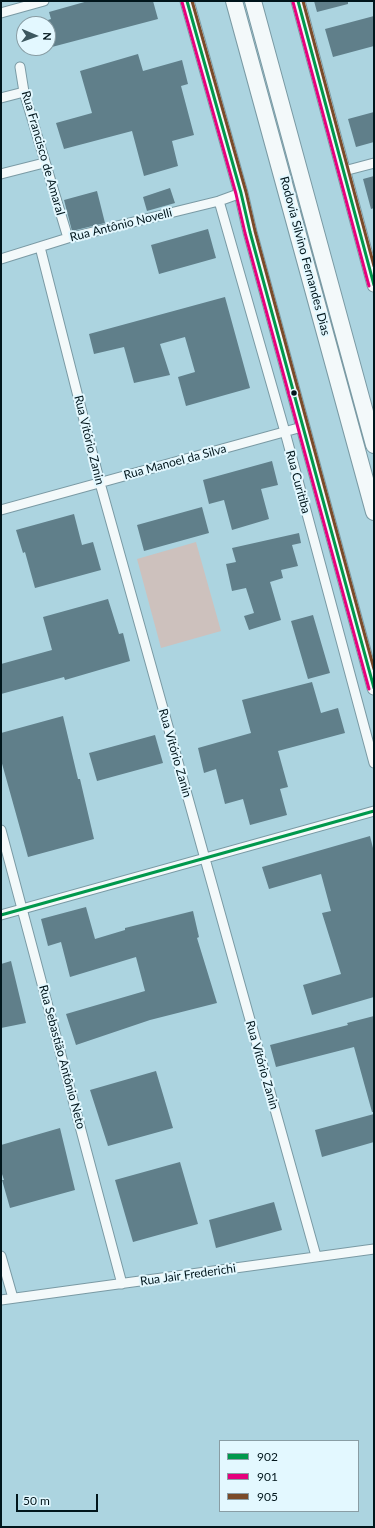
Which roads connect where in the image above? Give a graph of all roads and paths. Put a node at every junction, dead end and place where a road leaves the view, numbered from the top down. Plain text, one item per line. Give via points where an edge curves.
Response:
1 (44, 1) edge
2 (187, 1) edge
3 (234, 1) edge
4 (253, 1) edge
5 (298, 1) edge
6 (1, 12) edge
7 (20, 67) dead end
8 (24, 92) junction
9 (1, 98) edge
10 (44, 163) junction
11 (374, 163) edge
12 (344, 171) junction
13 (1, 174) edge
14 (241, 193) junction
15 (219, 201) junction
16 (68, 238) junction
17 (40, 247) junction
18 (1, 259) edge
19 (374, 285) edge
20 (302, 427) junction
21 (285, 432) junction
22 (374, 445) edge
23 (100, 483) junction
24 (1, 510) edge
25 (374, 512) edge
26 (374, 688) edge
27 (374, 763) edge
28 (374, 811) edge
29 (1, 830) edge
30 (204, 858) junction
31 (23, 909) junction
32 (1, 915) edge
33 (374, 1249) edge
34 (1, 1256) edge
35 (316, 1256) junction
36 (122, 1284) junction
37 (12, 1298) junction
38 (1, 1300) edge

1 - 6 street
2 - 14 street, Rua Curitiba
3 - 25 highway, Rodovia Silvino Fernandes Dias
4 - 22 highway, Rodovia Silvino Fernandes Dias
5 - 12 street
7 - 8 street, Rua Francisco de Amaral
8 - 9 street
8 - 10 street, Rua Francisco de Amaral
10 - 13 street
10 - 16 street, Rua Francisco de Amaral
11 - 12 street
12 - 19 street
14 - 15 street, Rua Antônio Novelli
14 - 20 street, Rua Curitiba
15 - 16 street, Rua Antônio Novelli
15 - 21 street, Rua Curitiba
16 - 17 street, Rua Antônio Novelli
17 - 18 street, Rua Antônio Novelli
17 - 23 street, Rua Vitório Zanin
20 - 21 street, Rua Manoel da Silva
20 - 26 street, Rua Curitiba
21 - 23 street, Rua Manoel da Silva
21 - 27 street, Rua Curitiba
23 - 24 street, Rua Manoel da Silva
23 - 30 street, Rua Vitório Zanin
28 - 30 street
29 - 31 street, Rua Sebastião Antônio Neto
30 - 31 street
30 - 35 street, Rua Vitório Zanin
31 - 32 street
31 - 36 street, Rua Sebastião Antônio Neto
33 - 35 street, Rua Jair Frederichi
34 - 37 street
35 - 36 street, Rua Jair Frederichi
36 - 37 street, Rua Jair Frederichi
37 - 38 street, Rua Jair Frederichi

